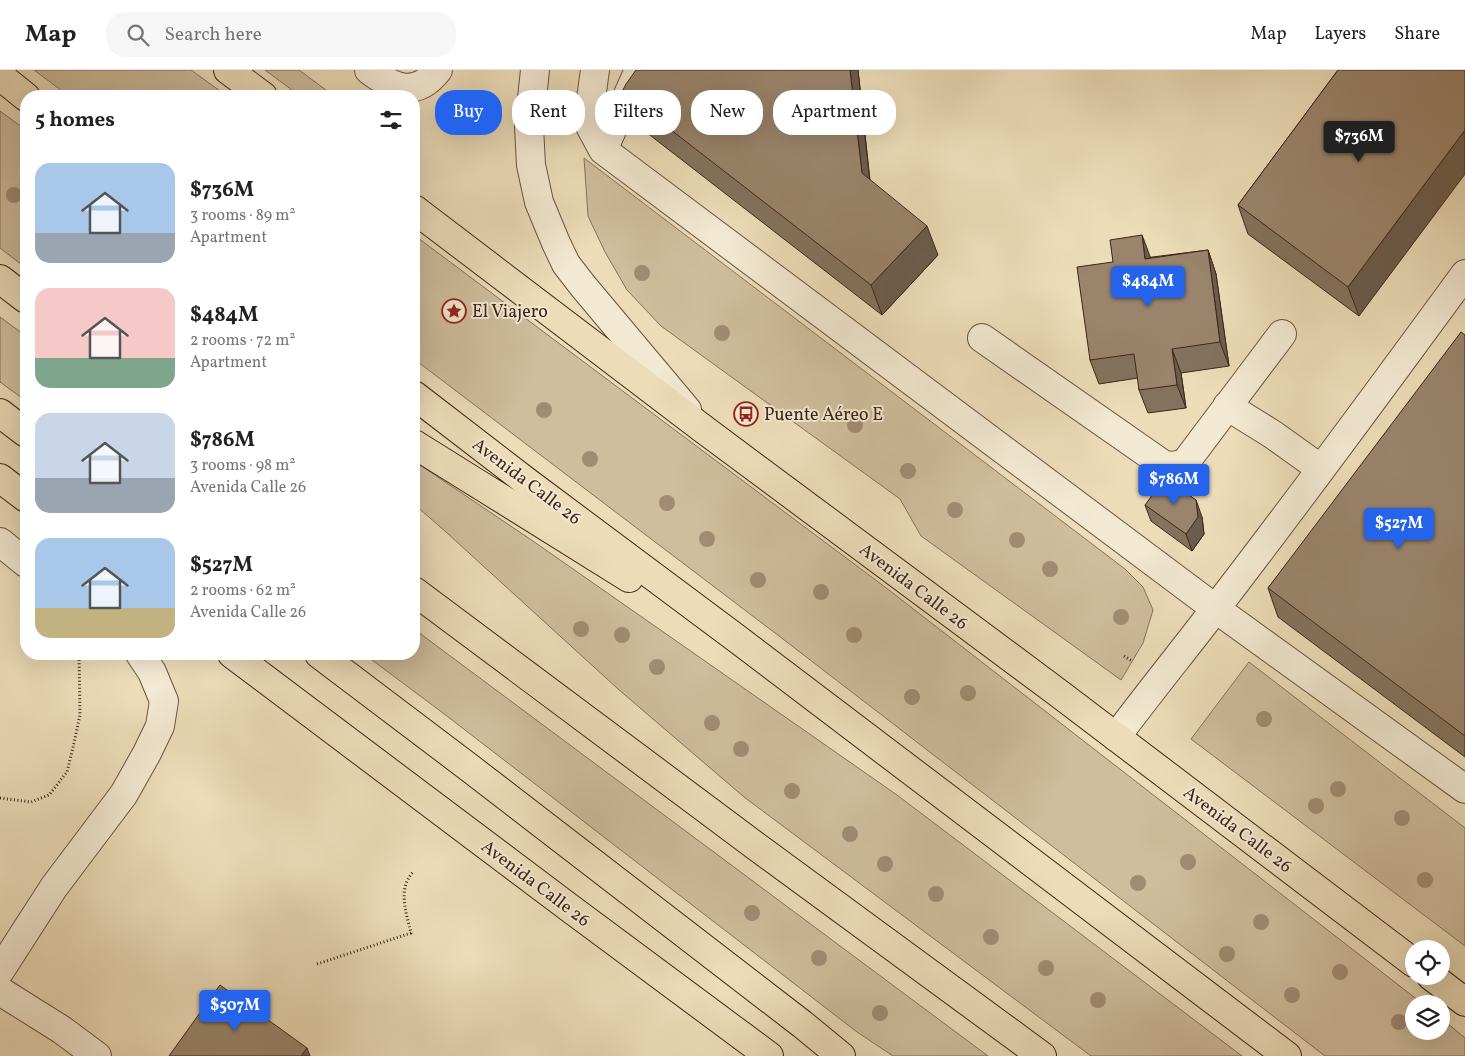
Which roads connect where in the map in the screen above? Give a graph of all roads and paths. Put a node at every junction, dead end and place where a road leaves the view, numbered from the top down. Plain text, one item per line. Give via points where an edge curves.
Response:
1 (228, 70) edge
2 (438, 70) edge
3 (535, 70) edge
4 (595, 70) edge
5 (639, 70) edge
6 (370, 71) edge
7 (0, 76) edge
8 (255, 90) edge
9 (20, 91) edge
10 (603, 150) junction
11 (420, 214) edge
12 (1465, 274) edge
13 (0, 279) edge
14 (20, 294) edge
15 (1282, 334) dead end
16 (982, 338) dead end
17 (420, 400) edge
18 (1228, 406) junction
19 (0, 413) edge
20 (20, 428) edge
21 (702, 428) junction
22 (420, 448) edge
23 (1321, 469) junction
24 (0, 478) edge
25 (20, 493) edge
26 (0, 542) edge
27 (20, 558) edge
28 (420, 582) edge
29 (420, 595) edge
30 (1216, 609) junction
31 (447, 615) junction
32 (79, 660) edge
33 (144, 660) edge
34 (240, 660) edge
35 (327, 660) edge
36 (777, 669) junction
37 (1116, 737) junction
38 (1465, 789) edge
39 (0, 798) edge
40 (414, 870) dead end
41 (1405, 956) edge
42 (317, 964) dead end
43 (0, 971) edge
44 (1443, 985) edge
45 (0, 991) edge
46 (1465, 1002) edge
47 (802, 1024) junction
48 (97, 1056) edge
49 (769, 1056) edge
50 (841, 1056) edge
51 (850, 1056) edge
52 (1042, 1056) edge
53 (1287, 1056) edge

1 - 8 main road
2 - 6 lane via 424,84 413,88 394,85
3 - 21 lane via 529,127 531,165 539,202 556,243 582,286
4 - 10 lane via 590,126
5 - 10 lane
7 - 9 main road
10 - 30 lane
11 - 21 main road, Avenida Calle 26
12 - 23 lane
13 - 14 main road
15 - 18 lane
16 - 18 lane via 1164,465 1185,463
17 - 36 main road, Avenida Calle 26
18 - 23 lane
19 - 20 main road
21 - 37 main road, Avenida Calle 26
22 - 36 main road
23 - 30 lane
24 - 25 main road
26 - 27 lane
28 - 31 main road
29 - 31 main road
30 - 37 lane
30 - 38 lane
31 - 52 main road
32 - 39 path via 80,715 67,772 49,794 31,802
33 - 43 lane via 164,701 160,726 124,794 54,887
34 - 49 main road, Avenida Calle 26
35 - 47 main road
36 - 53 main road, Avenida Calle 26
37 - 41 main road, Avenida Calle 26
40 - 42 path via 404,894 411,933
44 - 46 main road
45 - 48 lane
47 - 50 main road
47 - 51 main road

